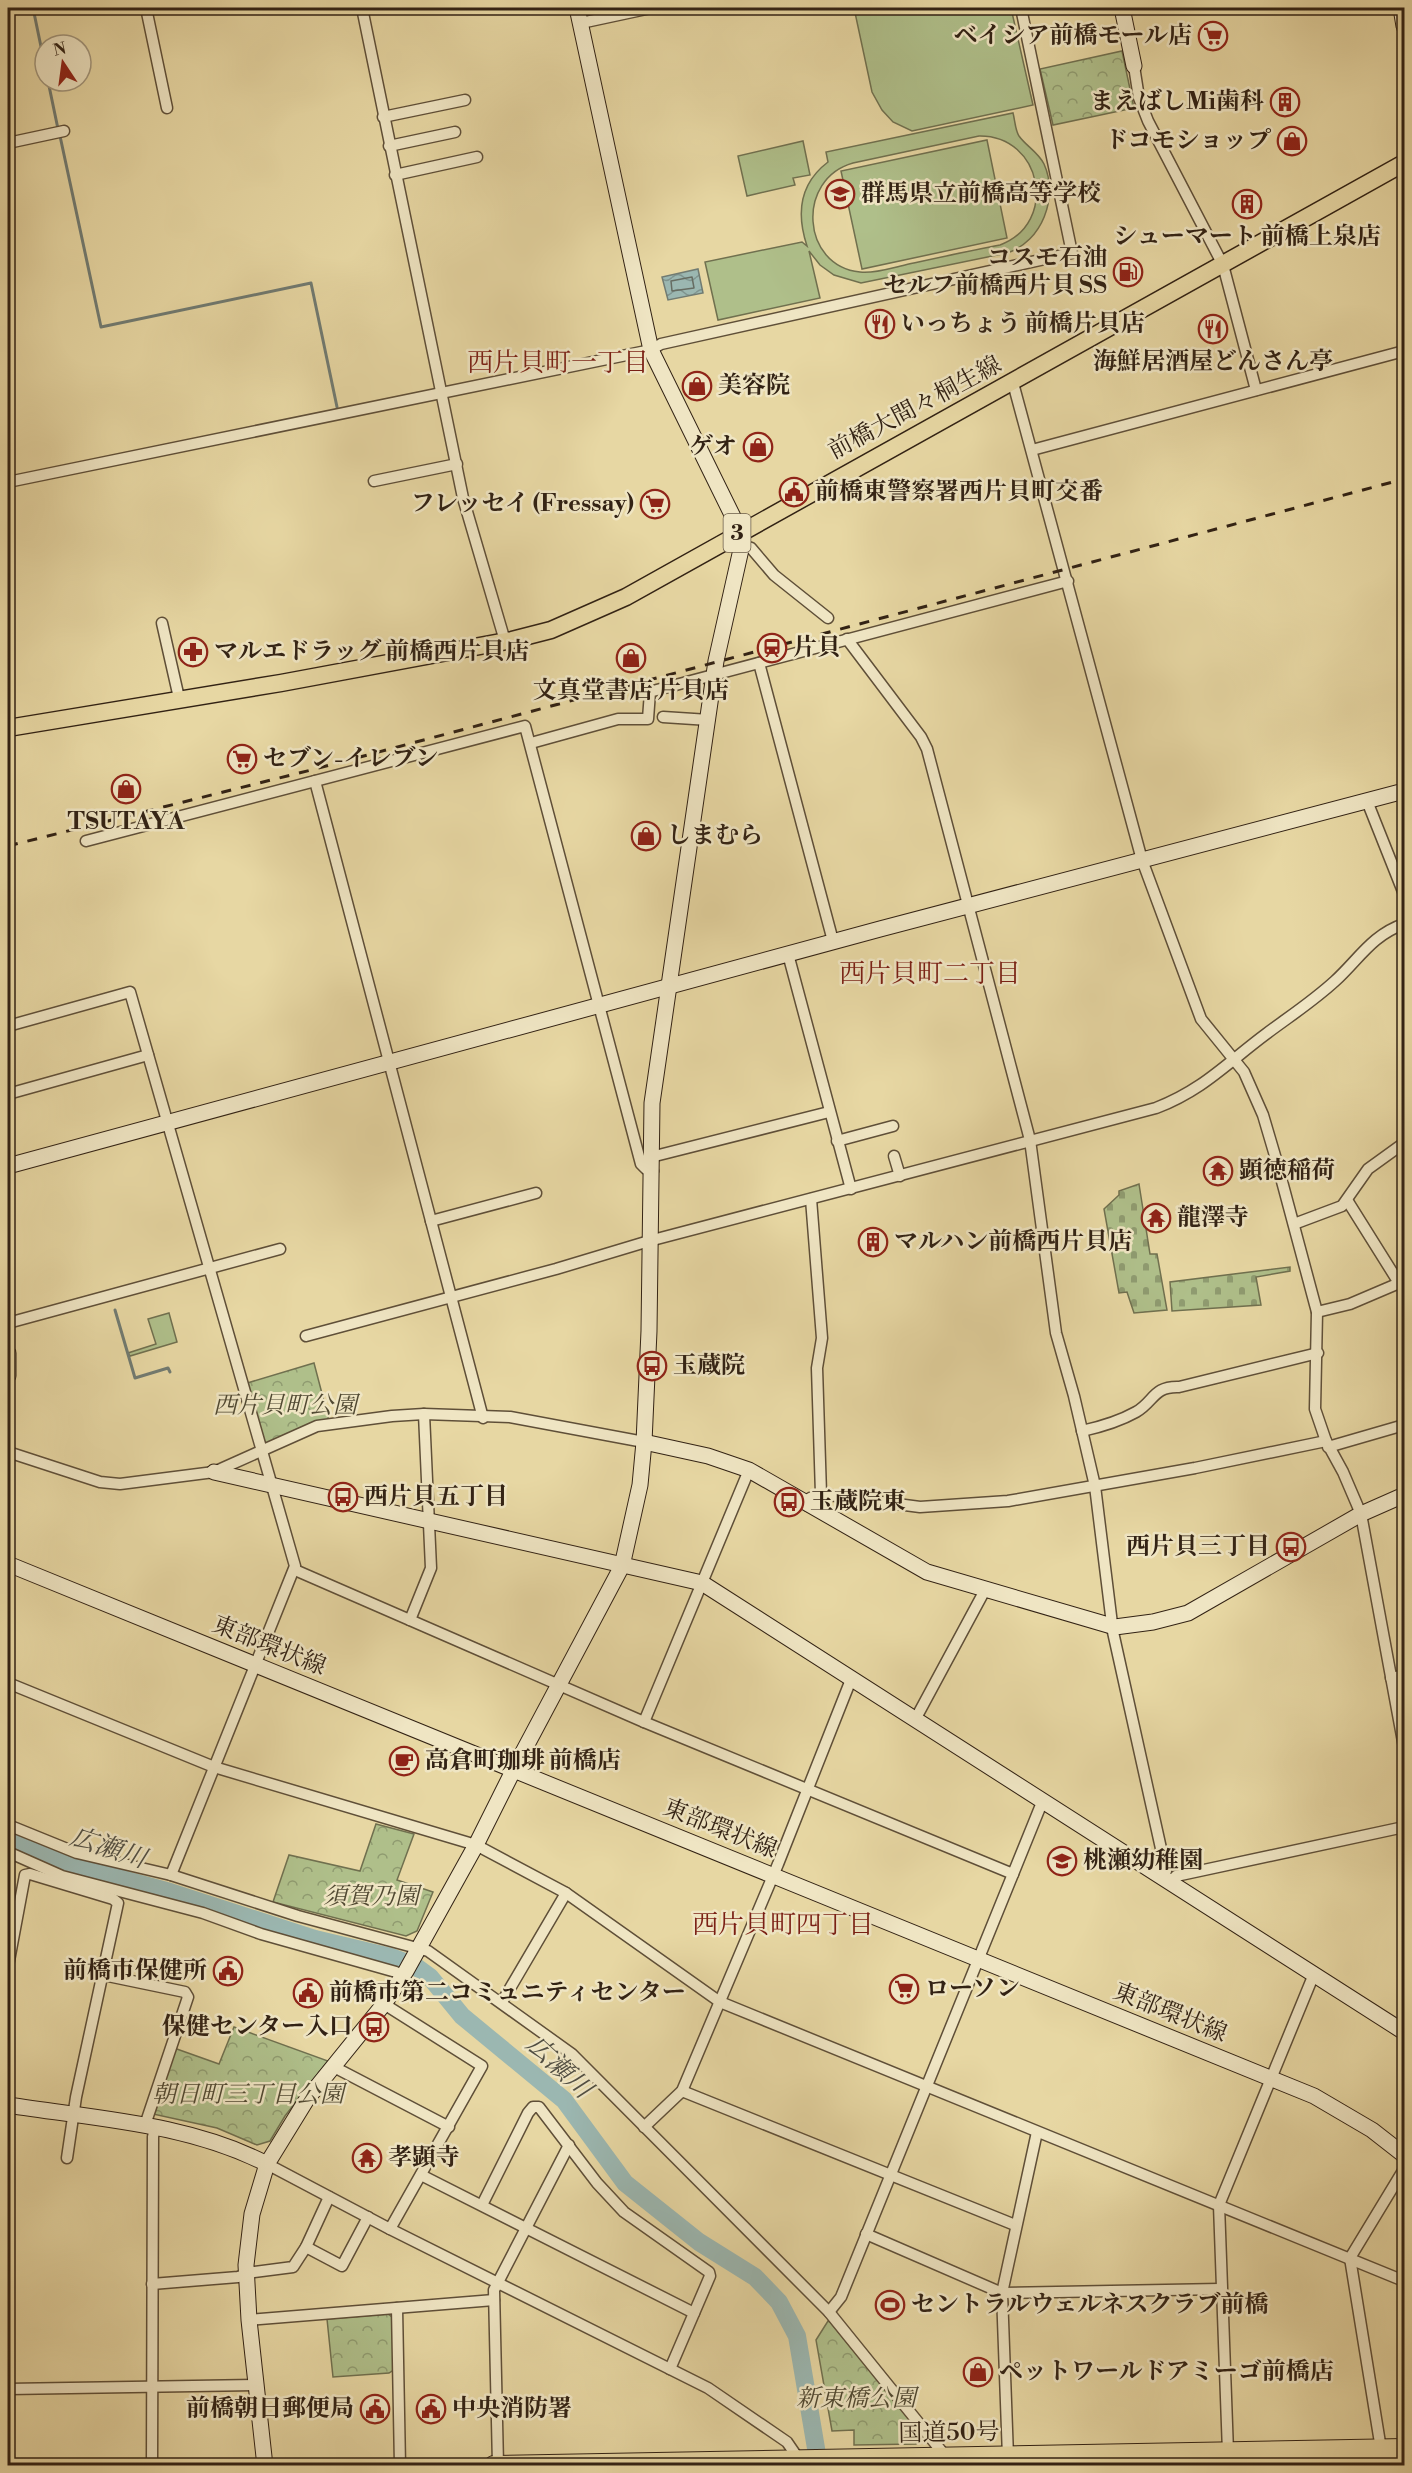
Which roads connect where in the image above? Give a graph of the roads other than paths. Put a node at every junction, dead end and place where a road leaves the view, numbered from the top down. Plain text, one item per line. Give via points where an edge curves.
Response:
1 (146, 8) edge
2 (362, 8) edge
3 (577, 8) edge
4 (651, 8) edge
5 (1021, 8) edge
6 (1122, 8) edge
7 (1401, 8) edge
8 (581, 23) junction
9 (1404, 26) edge
10 (1134, 66) joint
11 (465, 100) dead end
12 (167, 108) dead end
13 (383, 117) junction
14 (64, 131) dead end
15 (455, 132) dead end
16 (8, 143) edge
17 (389, 146) junction
18 (477, 157) dead end
19 (1404, 163) edge
20 (395, 175) junction
21 (1223, 265) junction
22 (651, 350) junction
23 (1404, 351) edge
24 (1013, 383) junction
25 (1256, 390) junction
26 (442, 394) junction
27 (1032, 450) junction
28 (457, 464) junction
29 (374, 481) dead end
30 (8, 482) edge
31 (741, 538) junction
32 (1068, 581) junction
33 (828, 618) dead end
34 (162, 623) dead end
35 (847, 639) junction
36 (505, 641) junction
37 (759, 663) junction
38 (715, 675) junction
39 (179, 698) junction
40 (663, 717) dead end
41 (708, 720) junction
42 (8, 728) edge
43 (531, 743) junction
44 (315, 781) junction
45 (1404, 791) edge
46 (1367, 801) junction
47 (87, 841) dead end
48 (1142, 860) junction
49 (1404, 894) edge
50 (969, 906) junction
51 (1404, 924) edge
52 (833, 941) junction
53 (788, 954) junction
54 (669, 986) junction
55 (600, 1004) junction
56 (8, 1026) edge
57 (148, 1054) junction
58 (1234, 1060) junction
59 (389, 1061) junction
60 (8, 1094) edge
61 (829, 1112) junction
62 (166, 1122) junction
63 (893, 1126) dead end
64 (1030, 1140) junction
65 (837, 1142) junction
66 (1404, 1143) edge
67 (894, 1156) dead end
68 (652, 1164) junction
69 (8, 1166) edge
70 (900, 1176) junction
71 (851, 1189) junction
72 (536, 1193) dead end
73 (811, 1199) junction
74 (1347, 1200) junction
75 (431, 1221) junction
76 (1294, 1224) junction
77 (650, 1241) junction
78 (280, 1249) dead end
79 (209, 1269) junction
80 (1402, 1282) edge
81 (451, 1297) junction
82 (1317, 1312) junction
83 (8, 1323) edge
84 (306, 1336) dead end
85 (8, 1353) edge
86 (1318, 1353) junction
87 (8, 1376) edge
88 (424, 1414) junction
89 (483, 1418) junction
90 (1404, 1425) edge
91 (1082, 1431) junction
92 (644, 1442) junction
93 (1327, 1444) junction
94 (8, 1452) edge
95 (263, 1452) junction
96 (749, 1470) junction
97 (214, 1472) junction
98 (271, 1485) junction
99 (1095, 1486) junction
100 (821, 1494) junction
101 (1404, 1495) edge
102 (808, 1506) junction
103 (1361, 1514) junction
104 (429, 1520) junction
105 (8, 1564) edge
106 (622, 1566) junction
107 (295, 1570) junction
108 (702, 1583) junction
109 (985, 1590) junction
110 (410, 1620) junction
111 (1114, 1627) junction
112 (256, 1665) junction
113 (1404, 1675) edge
114 (852, 1677) junction
115 (1391, 1678) junction
116 (8, 1683) edge
117 (558, 1686) junction
118 (916, 1719) junction
119 (644, 1722) junction
120 (1404, 1747) edge
121 (214, 1767) junction
122 (514, 1769) junction
123 (808, 1789) junction
124 (1043, 1800) junction
125 (8, 1825) edge
126 (1404, 1827) edge
127 (476, 1845) junction
128 (8, 1852) edge
129 (1013, 1874) junction
130 (171, 1875) junction
131 (772, 1875) junction
132 (1167, 1880) junction
133 (567, 1893) junction
134 (8, 1897) edge
135 (18, 1902) junction
136 (9, 1950) edge
137 (417, 1952) junction
138 (979, 1959) junction
139 (8, 1966) edge
140 (401, 1972) junction
141 (1314, 1974) junction
142 (103, 1975) junction
143 (502, 2002) junction
144 (720, 2002) junction
145 (384, 2004) junction
146 (1404, 2032) edge
147 (334, 2067) junction
148 (1269, 2078) junction
149 (926, 2085) junction
150 (682, 2091) junction
151 (8, 2105) edge
152 (74, 2115) junction
153 (150, 2126) junction
154 (449, 2127) junction
155 (644, 2127) junction
156 (1037, 2132) junction
157 (569, 2145) junction
158 (1404, 2155) edge
159 (67, 2158) dead end
160 (267, 2164) junction
161 (1404, 2169) edge
162 (421, 2175) junction
163 (889, 2175) junction
164 (329, 2197) junction
165 (482, 2205) junction
166 (1219, 2205) junction
167 (368, 2217) junction
168 (1016, 2225) junction
169 (390, 2229) junction
170 (525, 2229) junction
171 (866, 2234) junction
172 (306, 2247) junction
173 (1350, 2258) junction
174 (247, 2274) junction
175 (1404, 2281) edge
176 (498, 2283) junction
177 (152, 2284) junction
178 (1220, 2289) junction
179 (1002, 2293) junction
180 (494, 2300) junction
181 (396, 2308) junction
182 (829, 2312) junction
183 (694, 2313) junction
184 (249, 2320) junction
185 (670, 2369) junction
186 (255, 2385) junction
187 (152, 2386) junction
188 (8, 2389) edge
189 (1381, 2449) junction
190 (1404, 2449) edge
191 (1228, 2452) junction
192 (1008, 2457) junction
193 (1334, 2458) edge
194 (802, 2461) junction
195 (833, 2462) edge
196 (950, 2462) edge
197 (496, 2465) edge
198 (639, 2465) edge
199 (152, 2466) edge
200 (265, 2466) edge
201 (400, 2466) edge

1 - 12 street
2 - 13 street
3 - 8 street
4 - 8 street
5 - 22 street via 1072,253 661,344
6 - 10 street
7 - 9 street
8 - 22 street
10 - 21 street via 1139,98 1148,121
11 - 13 street
13 - 17 street
14 - 16 street
15 - 17 street
17 - 20 street
18 - 20 street
19 - 21 main road, 前橋大間々桐生線 / 3
20 - 26 street
21 - 24 main road, 前橋大間々桐生線 / 3
21 - 25 street
22 - 26 street
22 - 31 street
23 - 25 street
24 - 27 street
24 - 31 main road, 前橋大間々桐生線 / 3
25 - 27 street
26 - 28 street
26 - 30 street
27 - 32 street
28 - 29 street
28 - 36 street via 471,531
31 - 33 street via 774,575
31 - 36 main road, 前橋大間々桐生線 / 3 via 592,614 551,630
31 - 38 street
32 - 35 street
32 - 48 street
34 - 39 street
35 - 37 street
35 - 50 street via 924,743
36 - 39 main road, 前橋大間々桐生線 / 3
37 - 38 street
37 - 52 street
38 - 41 street
38 - 43 street via 650,692 648,719 618,719
39 - 42 main road, 前橋大間々桐生線 / 3
40 - 41 street
41 - 54 street
43 - 44 street via 523,726
43 - 55 street
44 - 47 street
44 - 59 street
45 - 46 street
46 - 48 street
46 - 49 street
48 - 50 street
48 - 58 street via 1201,1019
50 - 52 street
50 - 64 street
51 - 58 street via 1381,934 1301,1011
52 - 53 street
53 - 54 street
53 - 61 street
54 - 55 street
54 - 68 street via 652,1103
55 - 59 street
55 - 68 street via 641,1164 646,1169
56 - 57 street via 130,992
57 - 60 street
57 - 62 street
58 - 64 street via 1205,1084 1165,1104
58 - 76 street via 1244,1072 1263,1115
59 - 62 street
59 - 75 street
61 - 65 street
61 - 68 street
62 - 69 street
62 - 79 street
63 - 65 street
64 - 70 street
64 - 91 street via 1056,1333
65 - 71 street
66 - 74 street via 1368,1169
67 - 70 street
68 - 77 street
70 - 71 street
71 - 73 street
72 - 75 street
73 - 77 street
73 - 100 street via 822,1338 817,1368
74 - 76 street via 1336,1210
74 - 80 street
75 - 81 street
76 - 82 street
77 - 81 street
77 - 92 street
78 - 79 street
79 - 83 street
79 - 95 street
80 - 82 street via 1350,1304
81 - 84 street
81 - 89 street
82 - 86 street
85 - 87 street
86 - 91 street via 1170,1386 1156,1393 1136,1413
86 - 93 street via 1313,1402
88 - 89 street
88 - 95 street via 317,1426
88 - 104 street
89 - 92 street via 510,1417
90 - 93 street
91 - 99 street
92 - 96 street
92 - 106 street via 640,1485
93 - 99 street
93 - 103 street
94 - 97 street via 110,1484
95 - 97 street
95 - 98 street
96 - 102 street
96 - 108 street
97 - 98 street
98 - 104 street
98 - 107 street
99 - 100 street via 1008,1501 937,1507
99 - 111 street
100 - 102 street via 810,1498
101 - 103 street
102 - 109 street via 927,1572
103 - 111 street via 1188,1613
103 - 115 street
104 - 106 street
104 - 110 street via 430,1573
105 - 112 street, 東部環状線
106 - 108 street
106 - 117 street
107 - 110 street
107 - 112 street
108 - 114 street
108 - 119 street
109 - 111 street
109 - 118 street
110 - 117 street
111 - 132 street
112 - 121 street
112 - 122 street, 東部環状線
113 - 115 street
114 - 118 street
114 - 123 street
115 - 120 street
116 - 121 street
117 - 119 street
117 - 122 street
118 - 124 street
119 - 123 street
121 - 127 street
121 - 130 street
122 - 127 street
122 - 131 street, 東部環状線
123 - 129 street
123 - 131 street
124 - 129 street
124 - 132 street
125 - 130 street via 77,1853
126 - 132 street
127 - 133 street
127 - 137 street
128 - 140 street via 62,1876
129 - 138 street
130 - 137 street
131 - 138 street, 東部環状線
131 - 144 street
132 - 141 street
133 - 143 street
133 - 144 street
134 - 135 street
135 - 136 street
135 - 142 street via 27,1874 115,1900 118,1908
136 - 139 street
137 - 140 street
137 - 143 street via 428,1951
138 - 148 street, 東部環状線
138 - 149 street
140 - 145 street
141 - 146 street
141 - 148 street
142 - 152 street
142 - 153 street via 185,1992 188,1997
143 - 155 street via 572,2054
144 - 149 street
144 - 150 street
145 - 147 street
145 - 154 street via 480,2062 482,2070
147 - 154 street
147 - 160 street via 307,2099
148 - 158 street, 東部環状線 via 1331,2104
148 - 166 street
149 - 156 street
149 - 163 street
150 - 155 street
150 - 163 street
151 - 152 street
152 - 153 street
152 - 159 street
153 - 160 street via 222,2144
153 - 177 street
154 - 162 street
155 - 182 street
156 - 166 street
156 - 168 street
157 - 165 street via 542,2110 533,2107
157 - 170 street
157 - 183 street via 624,2212 709,2272
160 - 164 street
160 - 174 street via 252,2214
161 - 173 street
162 - 165 street
162 - 169 street
163 - 168 street
163 - 171 street
164 - 167 street
164 - 172 street
165 - 170 street
166 - 173 street
166 - 178 street
167 - 169 street
167 - 172 street via 342,2266
168 - 179 street
169 - 176 street
170 - 176 street
170 - 183 street
171 - 179 street
171 - 182 street via 841,2297
172 - 174 street via 293,2267
173 - 175 street
173 - 189 street
174 - 177 street
174 - 184 street
176 - 180 street
176 - 185 street
177 - 187 street
178 - 179 street
178 - 191 street
179 - 192 street
180 - 181 street
180 - 197 street
181 - 184 street
181 - 201 street
182 - 196 street
183 - 185 street
184 - 186 street
185 - 194 street via 733,2404 787,2442
186 - 187 street
186 - 200 street
187 - 188 street
187 - 199 street
189 - 190 highway, 国道50号
189 - 193 highway, 国道50号
191 - 192 highway, 国道50号
191 - 193 highway, 国道50号
192 - 196 highway, 国道50号
194 - 195 highway, 国道50号
194 - 198 highway, 国道50号
195 - 196 highway, 国道50号
197 - 198 highway, 国道50号

